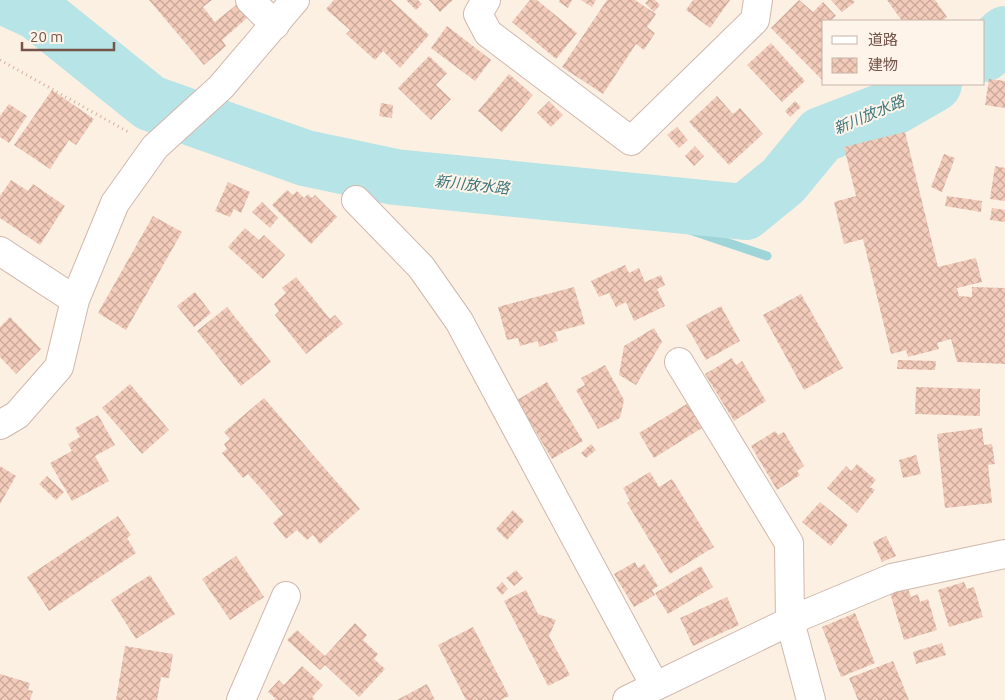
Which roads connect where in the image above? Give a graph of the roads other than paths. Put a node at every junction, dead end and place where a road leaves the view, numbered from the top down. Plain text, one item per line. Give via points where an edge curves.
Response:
1 (250, 0) edge
2 (295, 0) edge
3 (486, 0) edge
4 (758, 0) edge
5 (275, 25) junction
6 (356, 200) dead end
7 (0, 251) edge
8 (75, 300) junction
9 (679, 362) dead end
10 (0, 425) edge
11 (1005, 554) edge
12 (286, 596) dead end
13 (790, 621) junction
14 (655, 686) junction
15 (241, 700) edge
16 (627, 700) edge
17 (811, 700) edge

1 - 5 street
2 - 5 street
3 - 4 street via 478,14 488,33 631,141 755,20
5 - 8 street via 221,87 155,147 115,203
6 - 14 street via 421,267 459,321
7 - 8 street
8 - 10 street via 59,368 18,415
9 - 13 street via 790,543
11 - 13 street via 892,578
12 - 15 street
13 - 14 street
13 - 17 street
14 - 16 street

